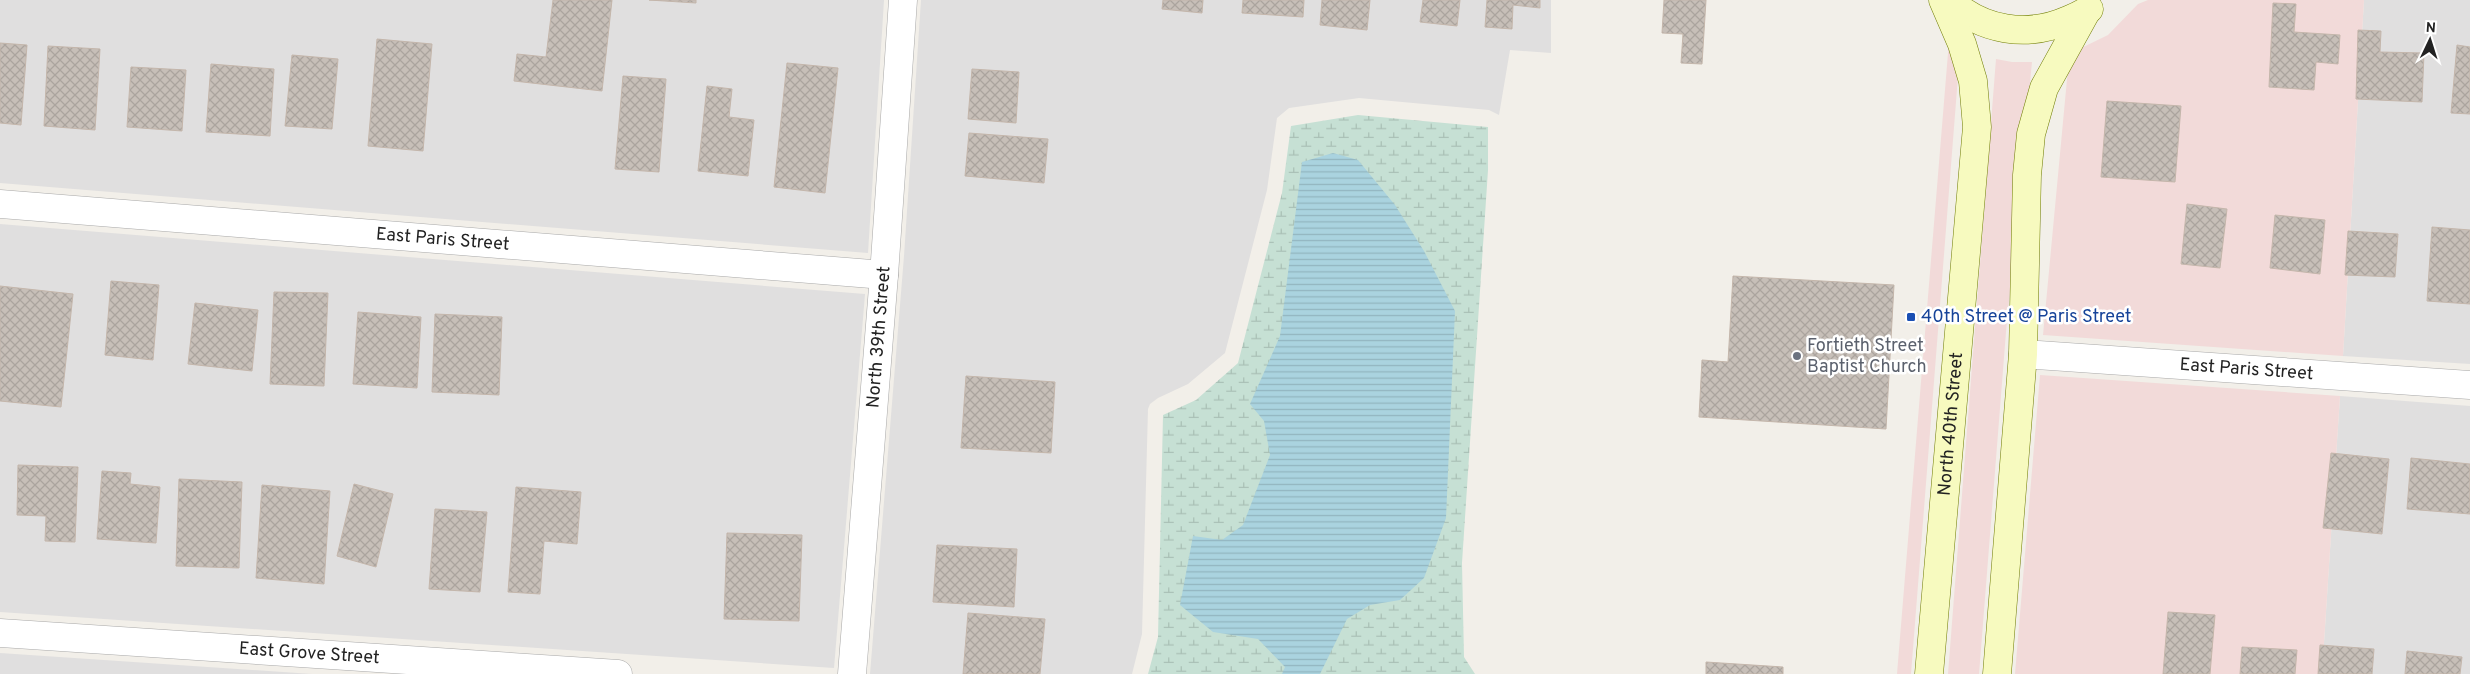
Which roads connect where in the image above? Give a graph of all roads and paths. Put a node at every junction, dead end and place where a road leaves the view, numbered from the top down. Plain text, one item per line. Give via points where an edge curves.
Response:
1 (903, 0) edge
2 (1943, 0) edge
3 (1949, 0) edge
4 (2092, 6) edge
5 (0, 204) edge
6 (884, 275) junction
7 (2023, 354) junction
8 (2470, 385) edge
9 (0, 632) edge
10 (618, 674) edge
11 (852, 674) edge
12 (1930, 674) edge
13 (1997, 674) edge

1 - 6 street, North 39th Street
2 - 12 main road, North 40th Street via 1962,44 1973,81 1977,128
3 - 4 main road via 1986,25 2018,31 2049,28
4 - 7 main road via 2044,88 2031,134 2027,175
5 - 6 street, East Paris Street
6 - 11 street, North 39th Street
7 - 8 street, East Paris Street
7 - 13 main road
9 - 10 street, East Grove Street

